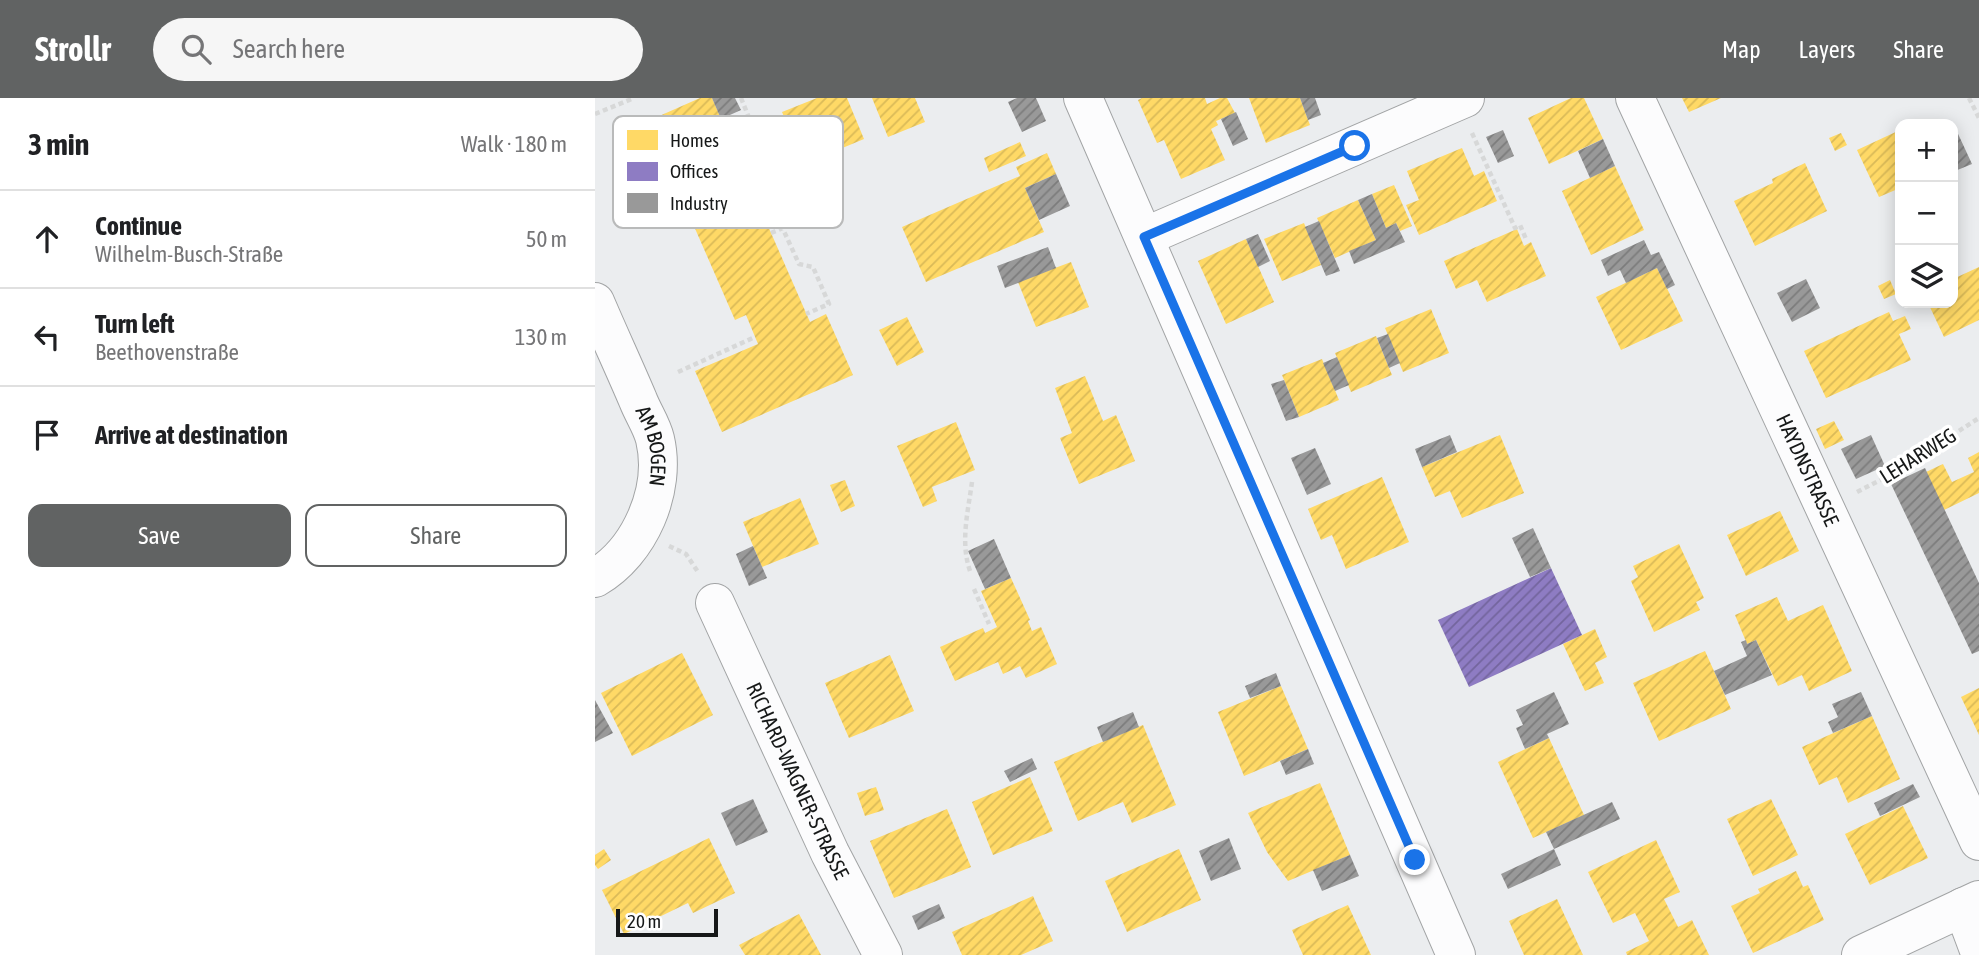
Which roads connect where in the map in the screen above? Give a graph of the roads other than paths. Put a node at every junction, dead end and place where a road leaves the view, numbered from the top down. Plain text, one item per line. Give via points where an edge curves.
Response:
1 (1083, 98) edge
2 (1635, 98) edge
3 (1466, 110) edge
4 (1144, 237) junction
5 (595, 302) edge
6 (595, 578) edge
7 (715, 603) dead end
8 (1979, 841) edge
9 (1971, 903) edge
10 (1979, 950) edge
11 (883, 955) edge
12 (1455, 955) edge
13 (1861, 955) edge

1 - 4 street
2 - 8 street, HAYDNSTRASSE
3 - 4 street
4 - 12 street
5 - 6 street, AM BOGEN via 655,439 657,474 639,533 620,559
7 - 11 street, RICHARD-WAGNER-STRASSE
9 - 10 street
9 - 13 street

